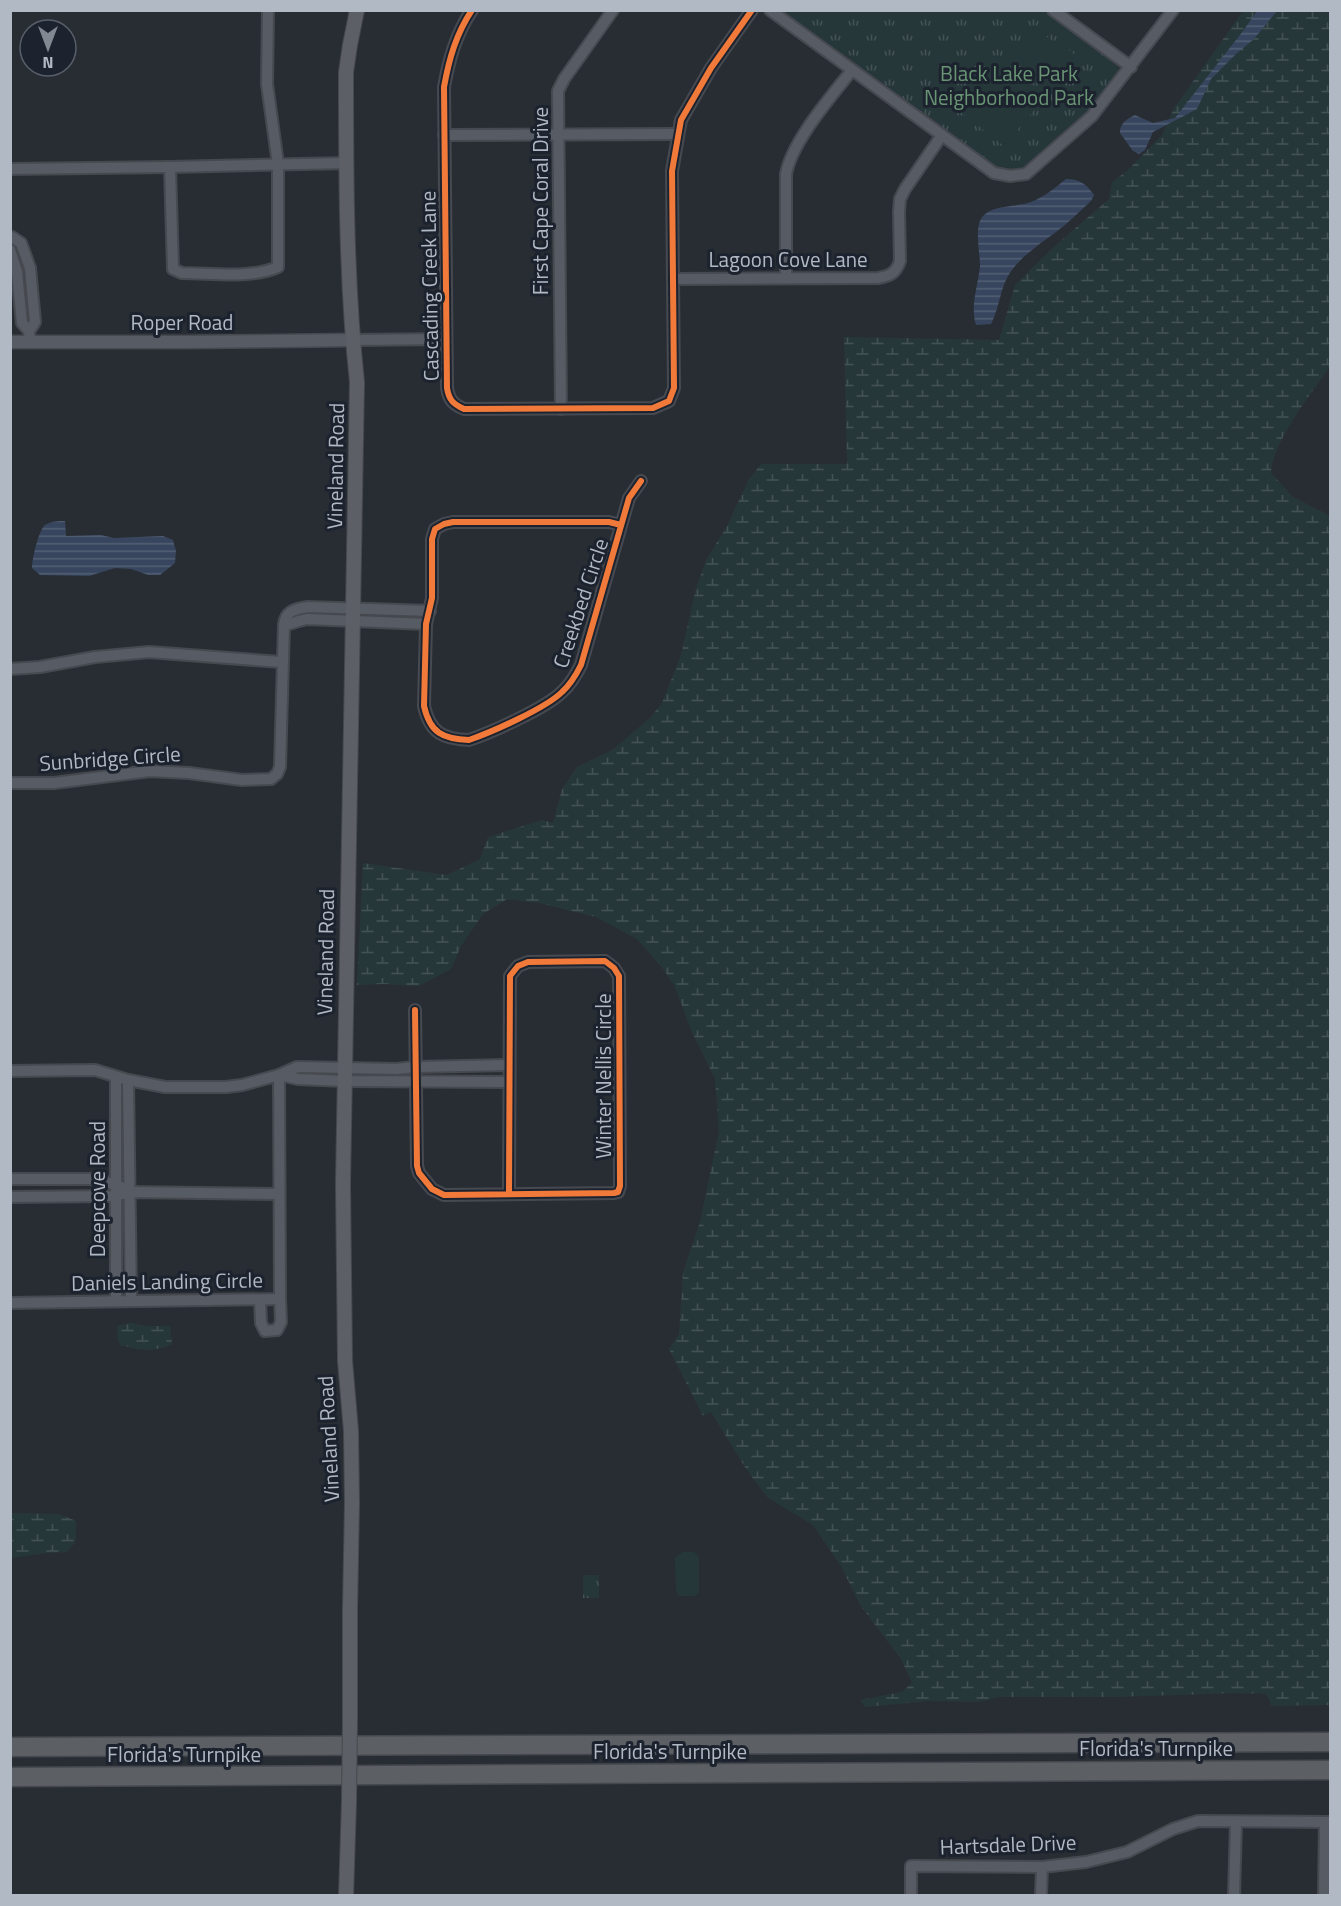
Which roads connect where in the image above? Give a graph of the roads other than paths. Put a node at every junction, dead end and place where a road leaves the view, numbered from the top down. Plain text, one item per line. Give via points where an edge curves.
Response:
1 (268, 10) edge
2 (357, 10) edge
3 (472, 10) edge
4 (613, 10) edge
5 (752, 10) edge
6 (770, 10) edge
7 (1053, 10) edge
8 (1173, 10) edge
9 (1131, 67) junction
10 (852, 70) junction
11 (678, 134) junction
12 (444, 135) junction
13 (559, 135) junction
14 (942, 135) junction
15 (347, 163) junction
16 (278, 164) junction
17 (170, 167) junction
18 (10, 169) edge
19 (11, 238) edge
20 (10, 250) edge
21 (30, 268) junction
22 (17, 272) junction
23 (786, 278) junction
24 (673, 279) junction
25 (29, 337) junction
26 (446, 339) junction
27 (353, 340) junction
28 (10, 342) edge
29 (561, 409) junction
30 (641, 481) dead end
31 (621, 525) junction
32 (308, 607) junction
33 (430, 611) junction
34 (353, 615) junction
35 (308, 619) junction
36 (426, 624) junction
37 (284, 625) junction
38 (281, 662) junction
39 (10, 669) edge
40 (10, 783) edge
41 (415, 1010) dead end
42 (509, 1065) junction
43 (416, 1066) junction
44 (307, 1067) junction
45 (388, 1069) junction
46 (10, 1071) edge
47 (344, 1074) junction
48 (279, 1075) junction
49 (116, 1077) junction
50 (306, 1079) junction
51 (128, 1080) junction
52 (388, 1081) junction
53 (415, 1082) junction
54 (509, 1082) junction
55 (10, 1179) edge
56 (116, 1184) junction
57 (129, 1192) junction
58 (279, 1194) junction
59 (509, 1194) junction
60 (116, 1196) junction
61 (10, 1197) edge
62 (280, 1299) junction
63 (260, 1300) junction
64 (116, 1301) junction
65 (131, 1301) junction
66 (10, 1303) edge
67 (1330, 1742) edge
68 (10, 1747) edge
69 (1330, 1770) edge
70 (10, 1777) edge
71 (1328, 1822) edge
72 (1236, 1823) junction
73 (1042, 1867) junction
74 (346, 1896) edge
75 (911, 1896) edge
76 (1041, 1896) edge
77 (1234, 1896) edge
78 (1324, 1896) edge

1 - 16 street via 267,84
2 - 15 main road, Vineland Road via 346,72
3 - 12 street, Cascading Creek Lane via 448,59
4 - 13 street, First Cape Coral Drive via 558,91
5 - 11 street, Cascading Creek Lane via 699,87
6 - 10 street
7 - 9 street
8 - 9 street
9 - 14 street via 1092,116 1026,174 994,172
10 - 14 street
10 - 23 street via 788,162
11 - 13 street
11 - 24 street, Cascading Creek Lane via 672,171
12 - 13 street
12 - 26 street, Cascading Creek Lane
13 - 29 street, First Cape Coral Drive
14 - 23 street, Lagoon Cove Lane via 900,199 897,270 878,278
15 - 16 street
15 - 27 main road, Vineland Road
16 - 17 street
16 - 17 street via 278,267 253,273 182,273 173,269
17 - 18 street
19 - 21 street via 21,243
20 - 22 street
21 - 22 street
21 - 25 street via 35,322
22 - 25 street via 22,323
23 - 24 street, Lagoon Cove Lane
24 - 29 street, Cascading Creek Lane via 674,388 669,401 653,408
25 - 27 street, Roper Road via 183,342
25 - 28 street, Roper Road
26 - 27 street
26 - 29 street, Cascading Creek Lane via 448,398 454,405 464,409
27 - 34 main road, Vineland Road via 357,382
30 - 31 street, Creekbed Circle via 629,498
31 - 33 street, Creekbed Circle via 444,524 435,529 432,539
31 - 36 street, Creekbed Circle via 581,665 573,681 549,703 469,740 443,736 432,728 424,706
32 - 34 street
32 - 35 street
32 - 37 street via 290,612
33 - 34 street
33 - 36 street, Creekbed Circle
34 - 35 street
34 - 36 street
34 - 47 main road, Vineland Road
35 - 37 street
37 - 38 street, Sunbridge Circle
38 - 39 street via 149,652
38 - 40 street, Sunbridge Circle via 280,767 271,779 150,771 54,783
41 - 43 street
42 - 43 street
42 - 54 street, Winter Nellis Circle
42 - 59 street, Winter Nellis Circle via 510,976 518,966 528,962 605,962 614,968 619,976 618,1191
43 - 45 street
43 - 53 street
44 - 47 street
44 - 48 street via 297,1066
44 - 50 street
45 - 47 street
45 - 52 street
46 - 49 street via 95,1070
47 - 50 street
47 - 52 street
47 - 74 main road, Vineland Road, bridge via 345,1361 352,1510
48 - 50 street
48 - 51 street via 226,1087 165,1087
48 - 58 street, Daniels Landing Circle
49 - 51 street
49 - 56 street, Deepcove Road
51 - 57 street, Deepcove Road
52 - 53 street
53 - 54 street
53 - 59 street via 417,1166 432,1189 444,1195
54 - 59 street, Winter Nellis Circle
55 - 56 street via 97,1179
56 - 57 street
56 - 60 street, Deepcove Road
57 - 58 street
57 - 60 street
57 - 65 street, Deepcove Road
58 - 62 street, Daniels Landing Circle
60 - 61 street
60 - 64 street, Deepcove Road
62 - 63 street, Daniels Landing Circle
62 - 63 street via 280,1326 265,1331
63 - 65 street, Daniels Landing Circle
64 - 65 street, Daniels Landing Circle
64 - 66 street, Daniels Landing Circle
67 - 68 highway, Florida's Turnpike
69 - 70 highway, Florida's Turnpike
71 - 72 street, Hartsdale Drive
71 - 78 street
72 - 73 street, Hartsdale Drive via 1198,1821 1127,1852
72 - 77 street
73 - 75 street, Hartsdale Drive via 911,1866
73 - 76 street

